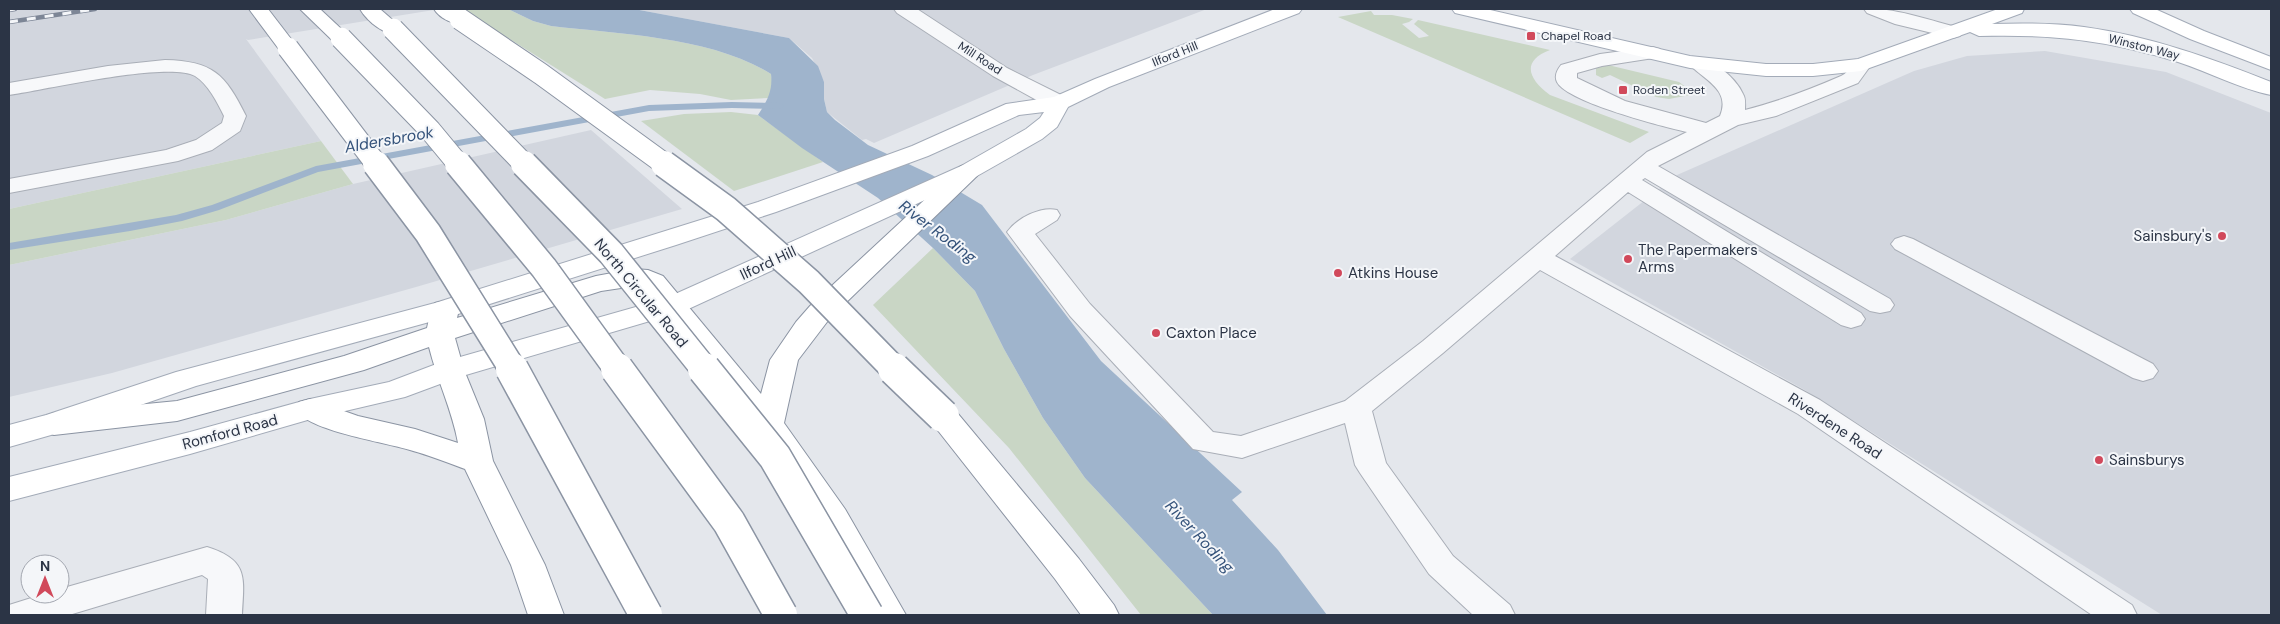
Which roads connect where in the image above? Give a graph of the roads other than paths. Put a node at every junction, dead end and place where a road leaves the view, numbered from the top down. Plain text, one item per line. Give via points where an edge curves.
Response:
1 (258, 9) edge
2 (309, 9) edge
3 (368, 9) edge
4 (443, 9) edge
5 (904, 9) edge
6 (1292, 9) edge
7 (1462, 9) edge
8 (1874, 9) edge
9 (2015, 9) edge
10 (2140, 9) edge
11 (1953, 32) junction
12 (1653, 53) junction
13 (1700, 64) junction
14 (2271, 64) edge
15 (1861, 65) junction
16 (9, 89) edge
17 (2271, 89) edge
18 (1059, 103) junction
19 (1730, 120) junction
20 (1709, 131) junction
21 (969, 171) junction
22 (1635, 174) junction
23 (9, 186) edge
24 (1048, 214) dead end
25 (1904, 244) dead end
26 (1538, 258) junction
27 (674, 304) junction
28 (1880, 305) dead end
29 (1851, 319) dead end
30 (442, 321) junction
31 (449, 370) junction
32 (2143, 370) dead end
33 (1356, 408) junction
34 (310, 409) junction
35 (769, 424) junction
36 (9, 436) edge
37 (477, 461) junction
38 (9, 489) edge
39 (22, 615) edge
40 (224, 615) edge
41 (546, 615) edge
42 (646, 615) edge
43 (780, 615) edge
44 (867, 615) edge
45 (888, 615) edge
46 (1102, 615) edge
47 (1497, 615) edge
48 (2119, 615) edge

1 - 42 main road, bridge via 428,233 514,373
2 - 43 main road, bridge via 430,130 544,268 728,522
3 - 44 main road, North Circular Road, bridge via 476,113 611,253 775,457
4 - 46 main road, bridge via 540,74 726,209 809,282 942,416
5 - 18 street, Mill Road via 1000,72
6 - 18 main road, Ilford Hill via 1111,79
7 - 12 main road
8 - 11 street via 1902,20
9 - 11 main road
10 - 14 main road, Winston Way
11 - 15 main road
11 - 17 main road, Winston Way via 2052,30 2105,37 2172,53
12 - 13 main road
12 - 20 street via 1580,64 1568,69 1567,81 1611,102
13 - 15 main road via 1766,70
13 - 19 street via 1733,93 1736,107
15 - 19 street via 1851,79 1768,111
16 - 23 street via 144,68 187,66 201,70 229,102 235,116 232,126 204,145 170,156
18 - 21 main road, Ilford Hill via 1049,122 1034,134
18 - 30 main road, Ilford Hill via 1014,109 920,151
19 - 20 street
20 - 22 street via 1655,157
21 - 27 main road, Ilford Hill via 920,196
21 - 35 main road via 806,328 784,360
22 - 26 street
22 - 28 street
22 - 29 street
24 - 33 street via 1020,232 1080,310 1204,441 1242,447
25 - 32 street
26 - 33 street
26 - 48 street, Riverdene Road via 1809,407
27 - 30 main road via 651,280 629,277
27 - 31 main road, Ilford Hill
27 - 35 main road
30 - 31 main road
30 - 36 main road via 186,379
31 - 34 main road, Romford Road via 395,390
31 - 37 main road via 469,419
33 - 47 street via 1371,465 1441,565
34 - 37 main road via 352,425 415,440
34 - 38 main road, Romford Road
35 - 45 main road via 833,518
37 - 41 main road via 528,565
39 - 40 street via 207,560 226,574

